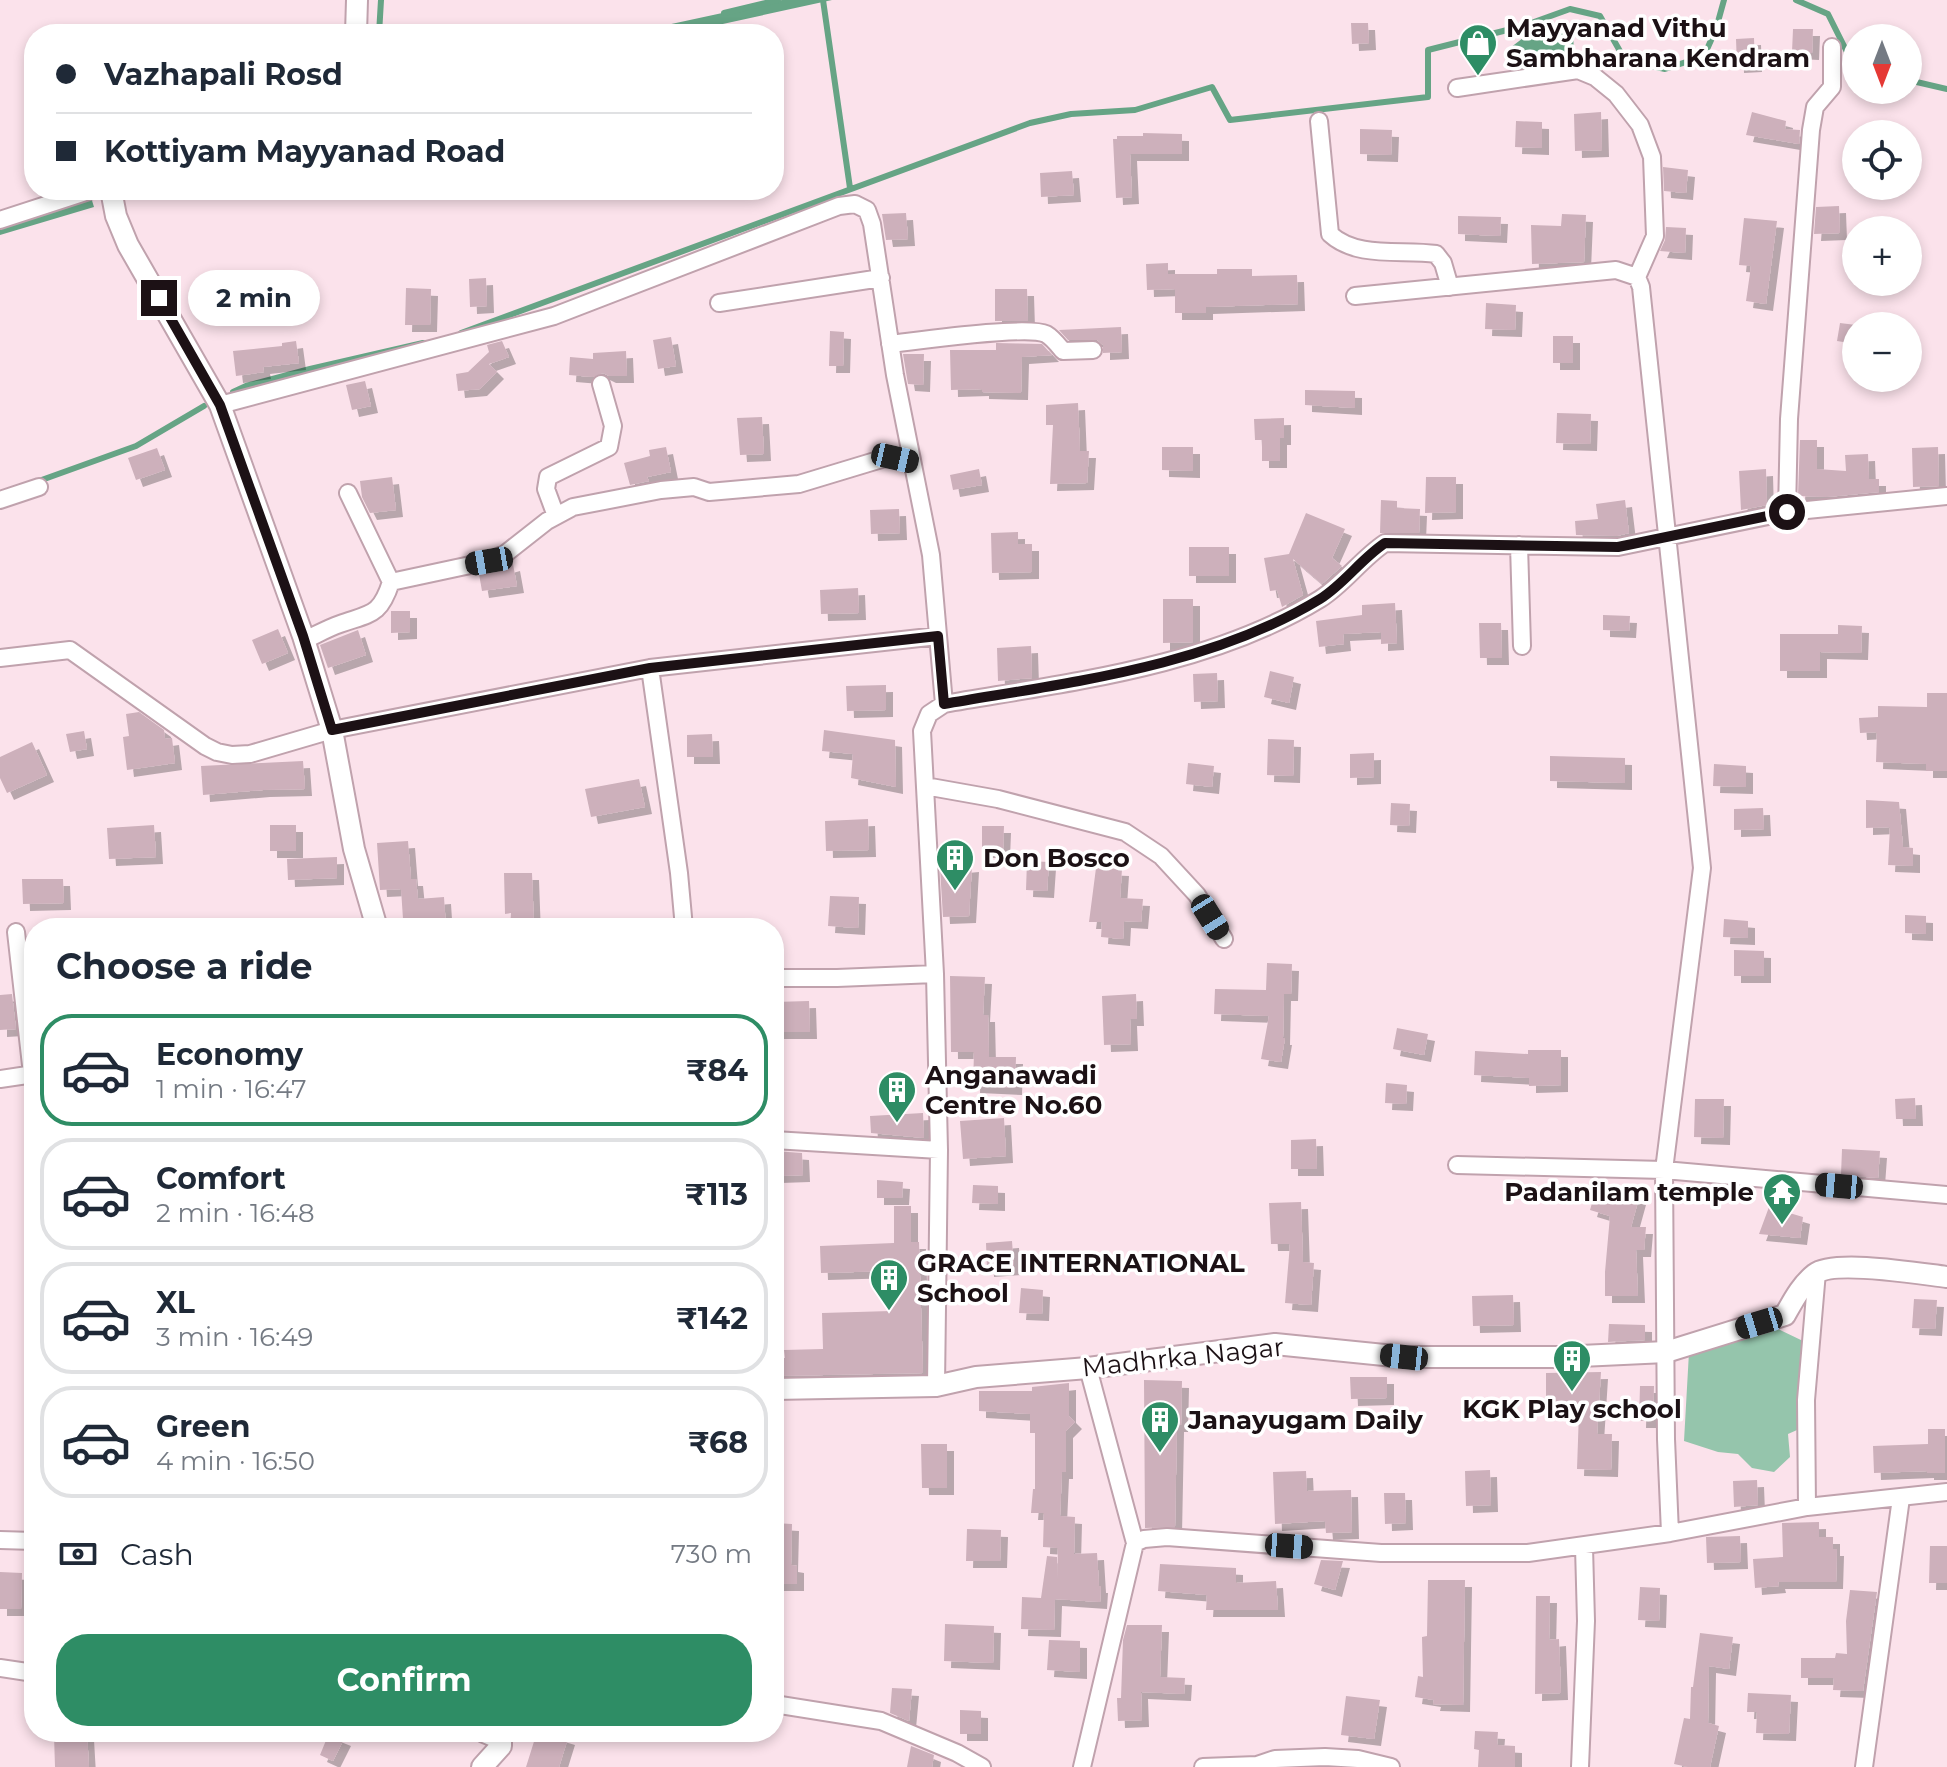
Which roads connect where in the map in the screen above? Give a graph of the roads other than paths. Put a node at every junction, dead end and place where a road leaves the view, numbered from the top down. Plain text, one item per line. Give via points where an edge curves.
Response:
1 (357, 0) edge
2 (356, 24) edge
3 (1832, 47) dead end
4 (1457, 88) dead end
5 (1319, 121) dead end
6 (61, 200) edge
7 (113, 200) edge
8 (0, 220) edge
9 (1637, 277) junction
10 (881, 278) junction
11 (1450, 287) junction
12 (1355, 296) dead end
13 (719, 303) dead end
14 (890, 344) junction
15 (1093, 350) dead end
16 (601, 384) dead end
17 (220, 405) junction
18 (912, 462) junction
19 (39, 487) dead end
20 (348, 493) dead end
21 (1947, 496) edge
22 (0, 500) edge
23 (1787, 512) junction
24 (556, 516) junction
25 (1666, 536) junction
26 (1519, 545) junction
27 (391, 582) junction
28 (938, 636) junction
29 (305, 640) junction
30 (1522, 646) dead end
31 (0, 658) edge
32 (650, 668) junction
33 (944, 704) junction
34 (332, 730) junction
35 (925, 786) junction
36 (374, 918) edge
37 (683, 918) edge
38 (16, 932) dead end
39 (1224, 939) dead end
40 (935, 974) junction
41 (784, 978) edge
42 (24, 999) edge
43 (24, 1075) edge
44 (0, 1079) edge
45 (784, 1141) edge
46 (939, 1150) junction
47 (1457, 1165) dead end
48 (1664, 1170) junction
49 (1947, 1195) edge
50 (1817, 1272) junction
51 (1947, 1277) edge
52 (1666, 1352) junction
53 (1088, 1368) junction
54 (936, 1386) junction
55 (784, 1389) edge
56 (1947, 1492) edge
57 (1901, 1498) junction
58 (1807, 1507) junction
59 (1670, 1533) junction
60 (0, 1540) edge
61 (24, 1541) edge
62 (1135, 1543) junction
63 (1584, 1547) junction
64 (0, 1668) edge
65 (24, 1672) edge
66 (784, 1706) edge
67 (501, 1742) edge
68 (482, 1767) edge
69 (982, 1767) edge
70 (1082, 1767) edge
71 (1203, 1767) edge
72 (1391, 1767) edge
73 (1580, 1767) edge
74 (1864, 1767) edge

1 - 2 street
3 - 23 street via 1832,87 1815,107 1811,130
4 - 9 street via 1578,70 1616,94 1640,125 1652,157 1655,236
5 - 11 street via 1330,234 1342,245 1436,254
6 - 8 street
7 - 17 street via 128,245
9 - 11 street via 1616,270
9 - 25 street
10 - 13 street
10 - 14 street
10 - 17 street via 867,210 855,204 839,206 554,316
11 - 12 street
14 - 15 street via 1038,332 1063,351
14 - 18 street
16 - 24 street via 613,426 609,447 548,477 546,489
17 - 29 street
18 - 24 street via 885,458 790,485 661,490 573,507
18 - 28 street via 931,555
19 - 22 street
20 - 27 street
21 - 23 street
23 - 25 street
24 - 27 street via 489,561
25 - 26 street via 1618,547
25 - 48 street via 1702,868
26 - 30 street
26 - 33 street via 1385,543 1323,597 1247,637 1108,676
27 - 29 street via 384,604 361,619
28 - 32 street
28 - 33 street
29 - 34 street
31 - 34 street via 70,650 217,752 250,754
32 - 34 street
32 - 37 street
33 - 35 street via 929,714 922,731
34 - 36 street via 354,849
35 - 39 street via 1125,832 1161,856 1197,895
35 - 40 street
38 - 42 street
40 - 41 street
40 - 46 street
43 - 44 street
45 - 46 street
46 - 54 street
47 - 48 street
48 - 49 street
48 - 52 street
50 - 51 street via 1853,1267
50 - 52 street, Madhrka Nagar via 1785,1315
50 - 58 street via 1806,1400
52 - 53 street, Madhrka Nagar via 1404,1357 1275,1344
52 - 59 street
53 - 54 street, Madhrka Nagar via 976,1377
53 - 62 street
54 - 55 street, Madhrka Nagar
56 - 57 street
57 - 58 street
57 - 74 street
58 - 59 street
59 - 63 street
60 - 61 street
62 - 63 street via 1167,1537 1381,1553 1528,1553
62 - 70 street
63 - 73 street
64 - 65 street
66 - 69 street via 881,1721
67 - 68 street
71 - 72 street via 1325,1757

